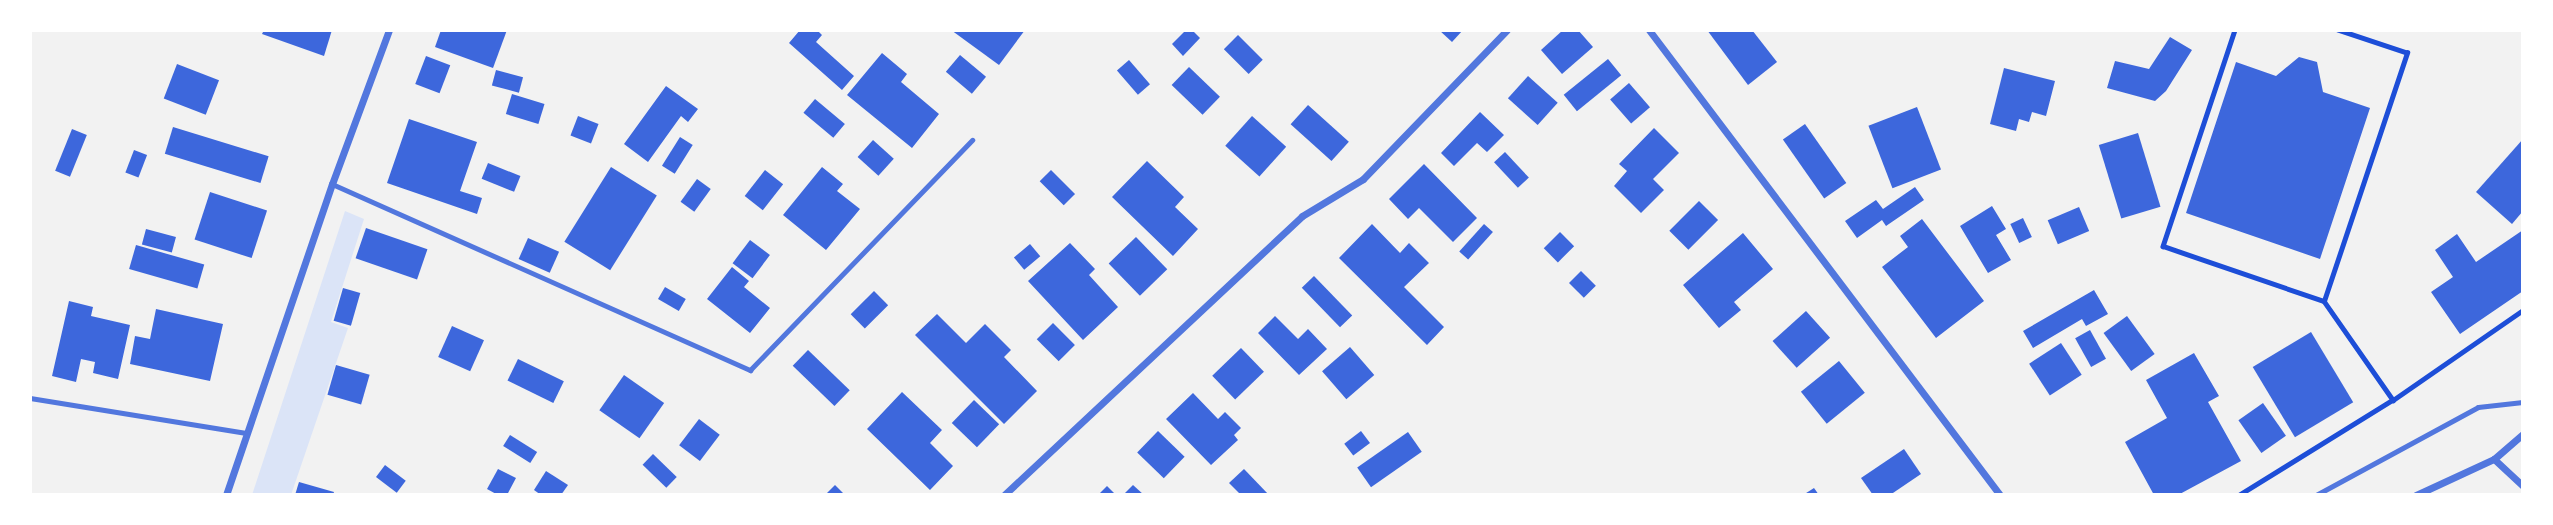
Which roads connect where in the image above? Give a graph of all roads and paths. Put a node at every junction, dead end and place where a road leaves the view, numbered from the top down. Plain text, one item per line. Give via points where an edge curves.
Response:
1 (389, 30) edge
2 (1507, 30) edge
3 (1649, 30) edge
4 (2235, 30) edge
5 (2338, 30) edge
6 (972, 140) dead end
7 (332, 184) junction
8 (2324, 301) junction
9 (2523, 310) edge
10 (30, 398) edge
11 (2393, 400) junction
12 (2523, 402) edge
13 (246, 433) junction
14 (2523, 434) edge
15 (2494, 459) junction
16 (2523, 486) edge
17 (226, 495) edge
18 (1004, 495) edge
19 (2000, 495) edge
20 (2240, 495) edge
21 (2316, 495) edge
22 (2416, 495) edge

1 - 7 street
2 - 18 street via 1363,179 1302,216
3 - 19 street
4 - 8 path via 2163,247
5 - 8 path via 2407,53
6 - 7 lane via 750,370
7 - 13 street
8 - 11 path
9 - 11 path
10 - 13 lane
11 - 20 path
12 - 21 lane via 2478,407
13 - 17 street
14 - 15 street
15 - 16 street
15 - 22 street

